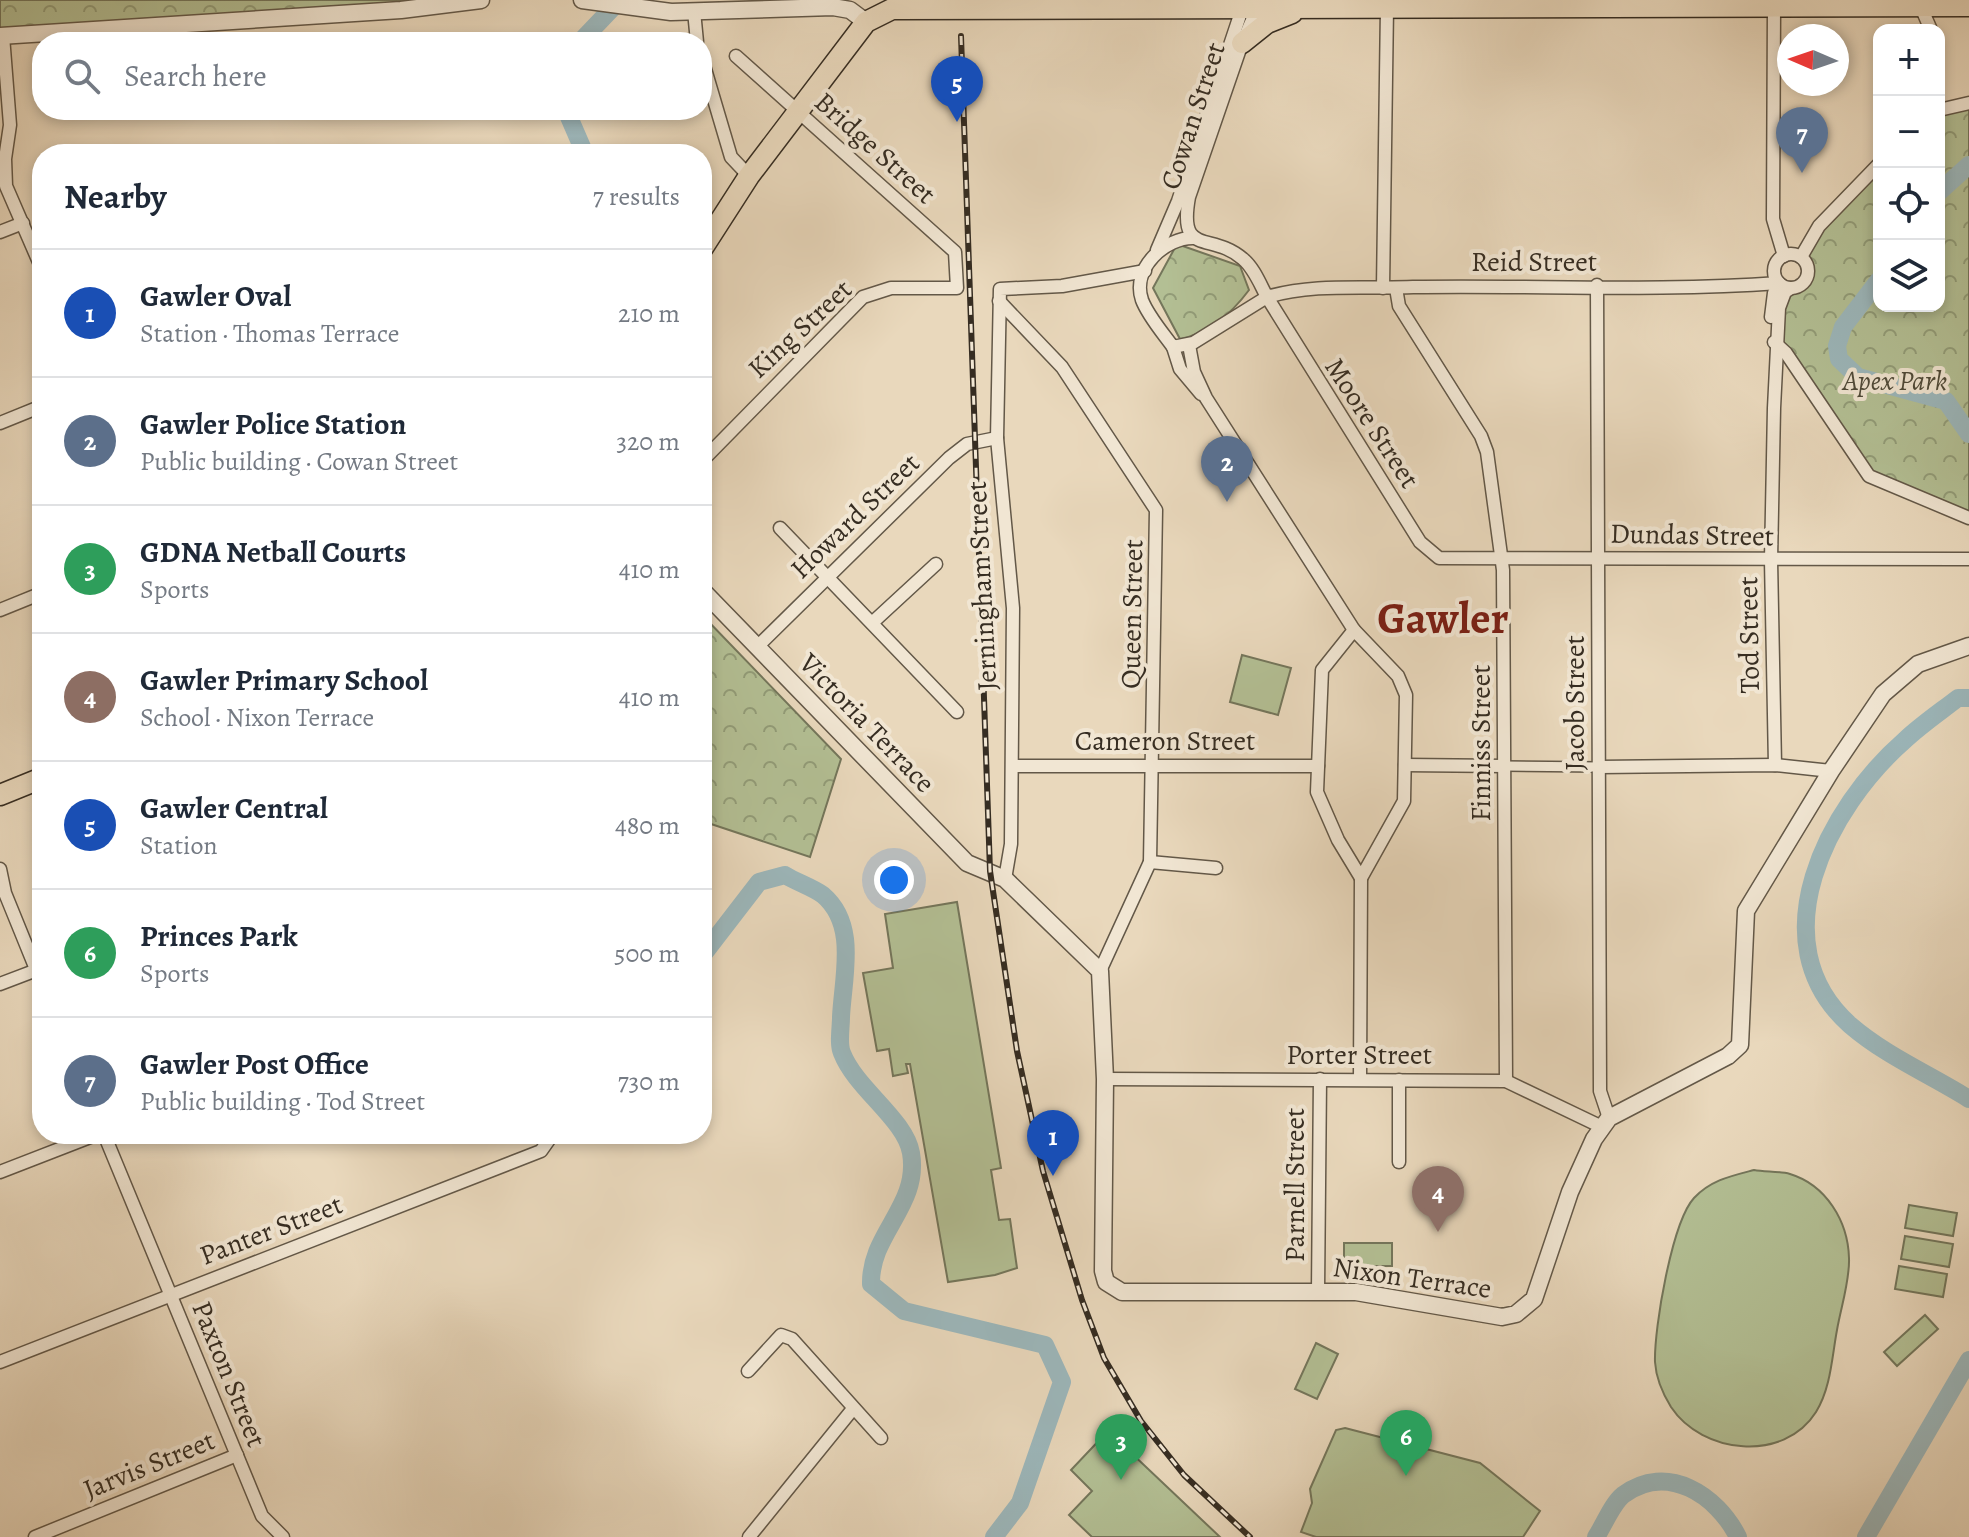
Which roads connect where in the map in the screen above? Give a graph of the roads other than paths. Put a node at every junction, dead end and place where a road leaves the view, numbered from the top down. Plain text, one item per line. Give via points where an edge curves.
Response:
1 (481, 0) edge
2 (583, 0) edge
3 (1428, 3) edge
4 (1457, 3) edge
5 (728, 4) edge
6 (1141, 4) edge
7 (1392, 4) edge
8 (1774, 6) junction
9 (1969, 6) edge
10 (1921, 7) junction
11 (1307, 8) junction
12 (1216, 9) junction
13 (1249, 9) junction
14 (694, 11) junction
15 (866, 22) junction
16 (1928, 24) edge
17 (63, 32) edge
18 (696, 32) edge
19 (32, 34) edge
20 (2, 36) edge
21 (1238, 36) junction
22 (736, 56) dead end
23 (712, 93) edge
24 (1969, 103) edge
25 (1945, 109) edge
26 (797, 111) junction
27 (1875, 168) edge
28 (749, 176) junction
29 (23, 223) junction
30 (0, 232) edge
31 (712, 233) edge
32 (1194, 238) junction
33 (32, 245) edge
34 (1156, 253) junction
35 (1784, 256) junction
36 (1801, 257) junction
37 (1145, 271) junction
38 (1257, 278) junction
39 (1597, 285) junction
40 (1784, 285) junction
41 (957, 288) joint
42 (1389, 288) junction
43 (1290, 290) junction
44 (1000, 295) junction
45 (1267, 297) junction
46 (1245, 313) junction
47 (1284, 329) junction
48 (1773, 341) junction
49 (1189, 345) junction
50 (1173, 347) junction
51 (1206, 398) junction
52 (32, 410) edge
53 (0, 423) edge
54 (997, 438) junction
55 (712, 451) edge
56 (1969, 518) edge
57 (780, 528) dead end
58 (1420, 542) joint
59 (1501, 558) junction
60 (1598, 558) junction
61 (1969, 559) edge
62 (1771, 560) junction
63 (936, 564) dead end
64 (828, 576) junction
65 (32, 597) edge
66 (712, 600) edge
67 (0, 610) edge
68 (872, 623) junction
69 (1354, 630) junction
70 (1969, 646) edge
71 (757, 647) junction
72 (957, 712) dead end
73 (1154, 765) junction
74 (1405, 765) junction
75 (1775, 765) junction
76 (1013, 766) junction
77 (1318, 766) junction
78 (1505, 766) junction
79 (1600, 767) junction
80 (1831, 771) junction
81 (32, 779) edge
82 (32, 782) edge
83 (0, 783) edge
84 (0, 795) edge
85 (1150, 862) junction
86 (1216, 868) dead end
87 (0, 869) edge
88 (1361, 878) junction
89 (1005, 879) junction
90 (2, 890) edge
91 (32, 954) edge
92 (1100, 971) junction
93 (32, 972) edge
94 (0, 984) edge
95 (1105, 1079) junction
96 (1320, 1079) junction
97 (1360, 1079) junction
98 (1399, 1080) junction
99 (1506, 1081) junction
100 (1606, 1123) junction
101 (72, 1144) edge
102 (108, 1144) edge
103 (546, 1144) edge
104 (1399, 1162) dead end
105 (0, 1172) edge
106 (1318, 1291) junction
107 (171, 1295) junction
108 (0, 1362) edge
109 (748, 1371) dead end
110 (852, 1410) junction
111 (881, 1438) dead end
112 (237, 1455) junction
113 (35, 1537) edge
114 (283, 1537) edge
115 (749, 1537) edge

1 - 17 street
2 - 14 street
3 - 4 main road
3 - 7 main road
4 - 8 main road
5 - 14 street
5 - 15 street via 833,7 850,10
6 - 12 main road
6 - 15 main road via 892,9
7 - 11 main road
7 - 42 street, Finniss Street via 1387,51
8 - 10 main road
8 - 35 street via 1773,219
9 - 10 main road
10 - 16 street
11 - 13 main road
11 - 21 main road
12 - 13 main road
12 - 21 street, Cowan Street via 1227,14
13 - 21 street, Cowan Street
14 - 18 street
15 - 26 main road
19 - 20 street
20 - 29 street via 10,125 4,173
21 - 32 street, Cowan Street via 1189,197 1185,221
21 - 34 street, Cowan Street
22 - 26 street, Bridge Street
23 - 28 street via 731,157
24 - 25 street
26 - 28 main road
26 - 41 street, Bridge Street via 955,252
27 - 36 street via 1819,226
28 - 31 main road
29 - 30 street
29 - 33 street
32 - 34 street via 1174,239
32 - 38 street via 1236,254
34 - 37 street
35 - 36 street
35 - 40 street via 1774,271
36 - 40 street via 1807,278 1800,286
37 - 44 street
37 - 50 street via 1142,300
38 - 43 street, Reid Street
38 - 45 street
39 - 40 street, Reid Street
39 - 42 street, Reid Street
39 - 60 street, Jacob Street
40 - 48 street, Tod Street
41 - 55 street, King Street via 891,288 863,297
42 - 43 street, Reid Street
42 - 59 street, Finniss Street via 1481,436
43 - 45 street, Reid Street
44 - 54 street, Jerningham Street
44 - 73 street, Queen Street via 1062,367 1156,510
45 - 46 street
45 - 47 street, Moore Street
46 - 47 street, Moore Street via 1262,308
46 - 49 street
47 - 58 street, Moore Street
48 - 56 street via 1869,476
48 - 62 street, Tod Street
49 - 50 street
49 - 51 street
50 - 51 street via 1188,382
51 - 69 street
52 - 53 street
54 - 64 street, Howard Street via 974,441 949,458
54 - 76 street, Jerningham Street via 1013,608
57 - 64 street
58 - 59 street, Dundas Street via 1439,558
59 - 60 street, Dundas Street
59 - 78 street, Finniss Street
60 - 62 street, Dundas Street
60 - 79 street, Jacob Street
61 - 62 street, Dundas Street
62 - 75 street, Tod Street
63 - 68 street
64 - 68 street
64 - 71 street, Howard Street
65 - 67 street
66 - 71 street, Victoria Terrace
68 - 72 street
69 - 74 street via 1403,684
69 - 77 street via 1322,670
70 - 80 street via 1927,659 1897,680
71 - 89 street, Victoria Terrace via 967,863
73 - 76 street, Cameron Street
73 - 77 street, Cameron Street
73 - 85 street, Queen Street
74 - 78 street
74 - 88 street via 1404,801
75 - 79 street
75 - 80 street
76 - 89 street, Jerningham Street
77 - 88 street via 1319,802
78 - 79 street
78 - 99 street, Finniss Street
79 - 100 street, Jacob Street via 1600,1091
80 - 100 street via 1746,911 1740,1045
81 - 83 main road
82 - 84 main road
85 - 86 street
85 - 92 street, Queen Street
87 - 90 street
88 - 97 street
89 - 92 street
90 - 91 street
92 - 95 street
93 - 94 street
95 - 96 street, Porter Street
95 - 106 street, Nixon Terrace via 1103,1271 1108,1284 1122,1292
96 - 97 street, Porter Street
96 - 106 street, Parnell Street
97 - 98 street, Porter Street
98 - 99 street, Porter Street
98 - 104 street
99 - 100 street, Porter Street
100 - 106 street, Nixon Terrace via 1570,1192 1540,1287 1516,1314 1490,1316 1385,1295
101 - 105 street
102 - 107 street, Paxton Street
103 - 107 street, Panter Street via 541,1151
107 - 108 street, Panter Street
107 - 112 street, Paxton Street
109 - 110 street via 774,1339 792,1339
110 - 111 street
110 - 115 street
112 - 113 street, Jarvis Street
112 - 114 street, Paxton Street via 262,1516

